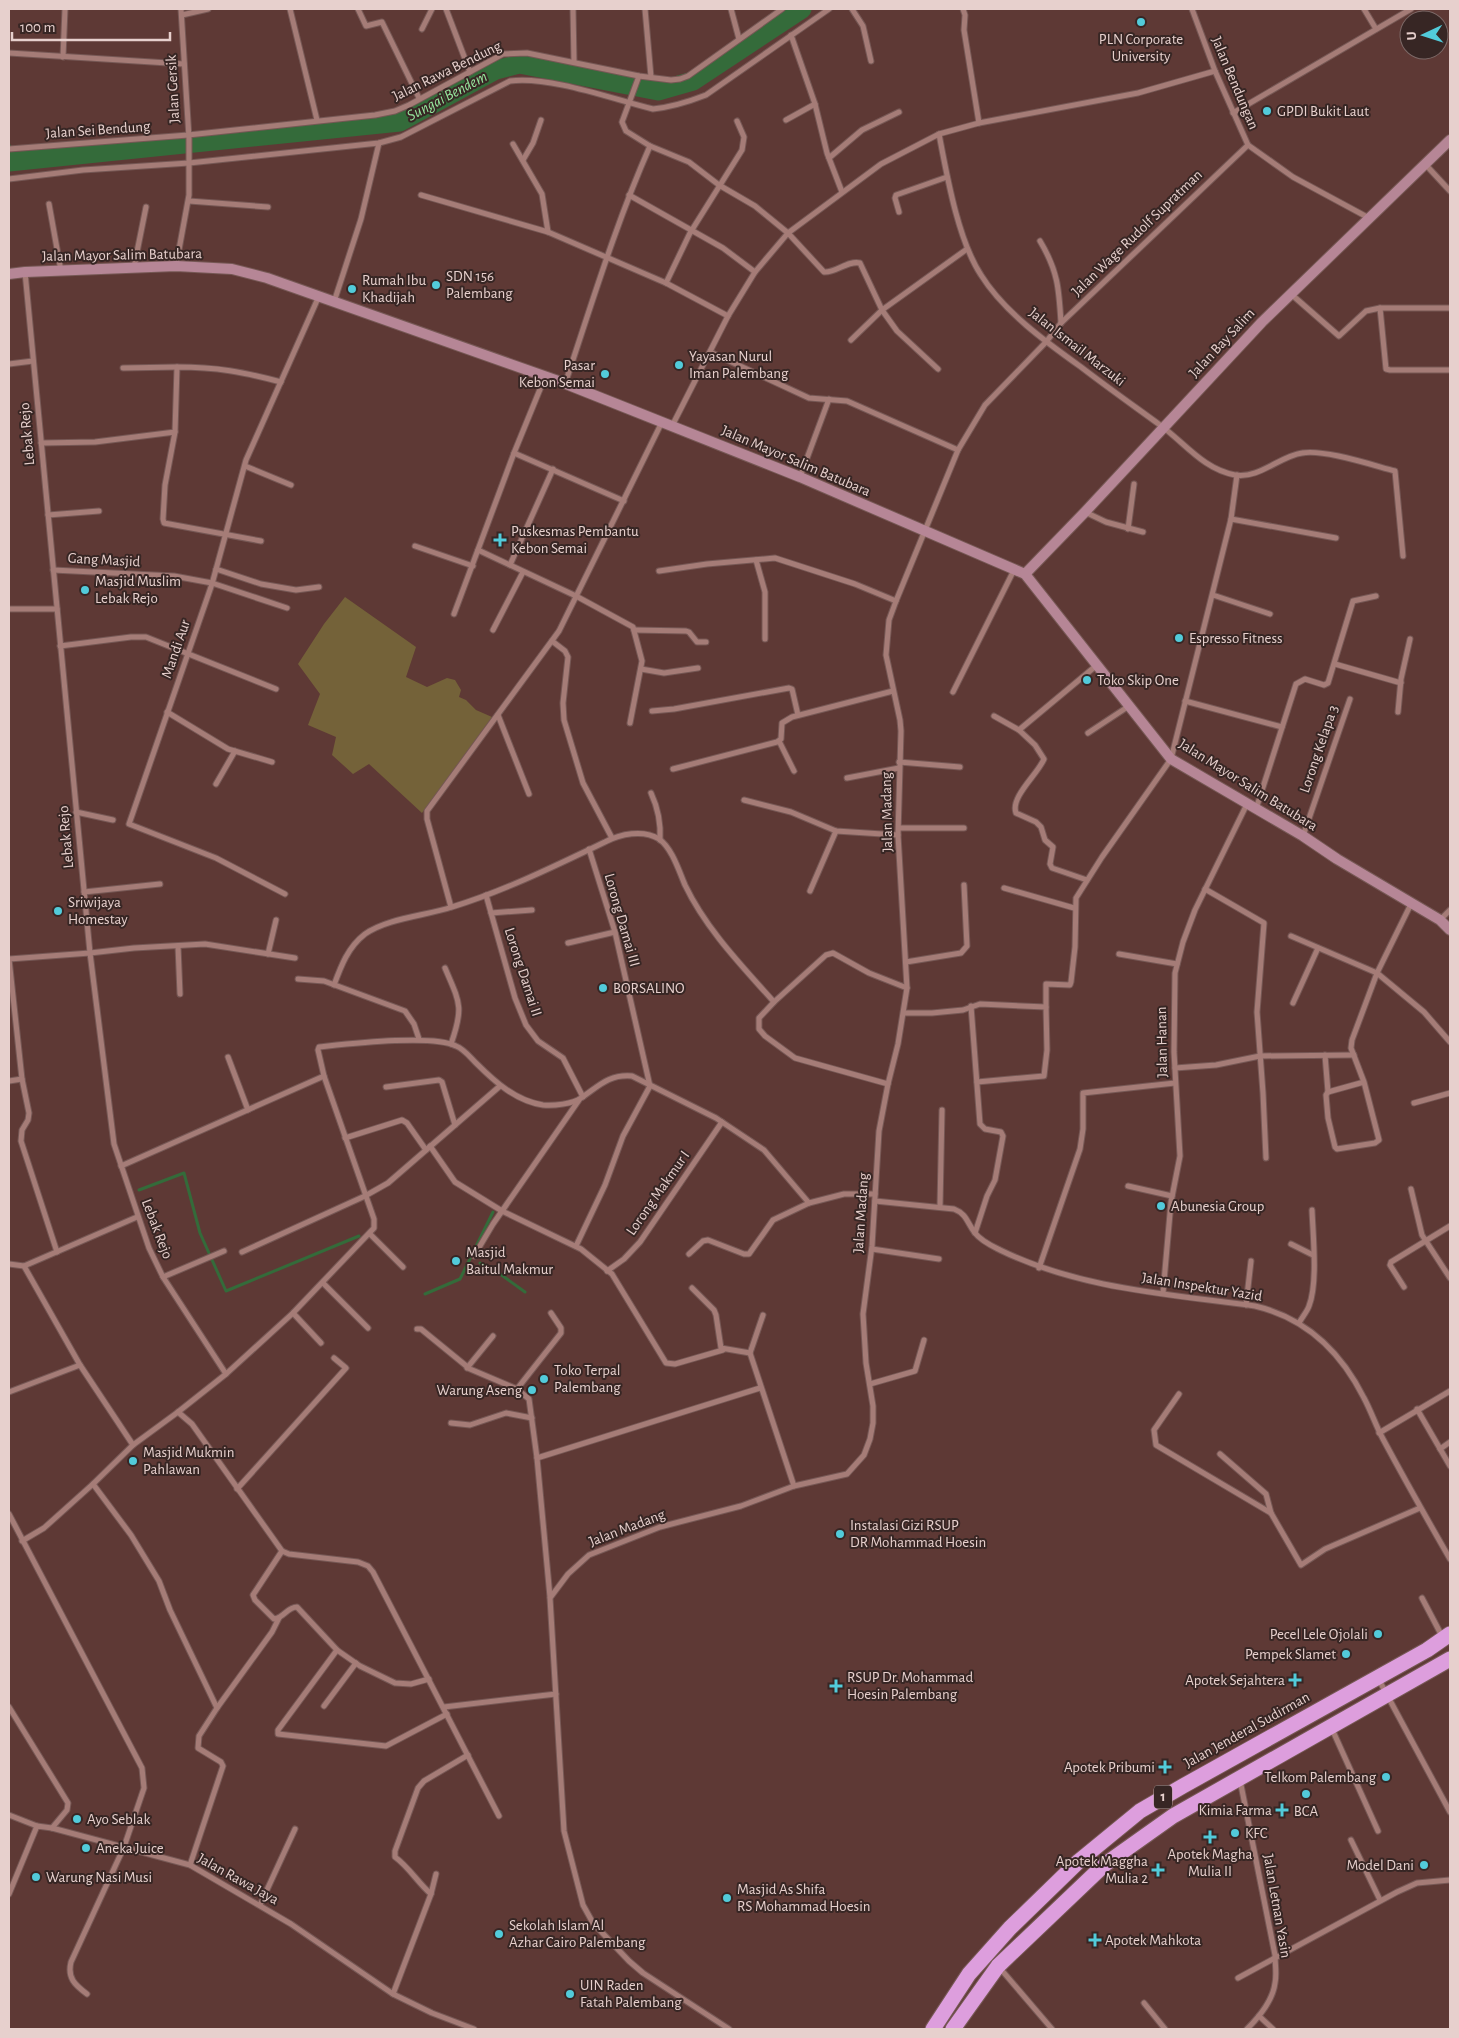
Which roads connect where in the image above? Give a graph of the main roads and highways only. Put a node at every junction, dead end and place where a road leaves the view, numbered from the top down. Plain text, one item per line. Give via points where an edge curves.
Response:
1 (1447, 1636) edge
2 (1450, 1659) edge
3 (1293, 1725) junction
4 (1302, 1742) junction
5 (933, 2029) edge
6 (953, 2029) edge

1 - 3 highway, Jalan Jenderal Sudirman / 1
2 - 4 highway, 1
3 - 4 highway
3 - 5 highway, Jalan Jenderal Sudirman / 1 via 1149,1805 1078,1861 969,1974
4 - 6 highway, 1 via 1173,1816 1104,1865 998,1966

